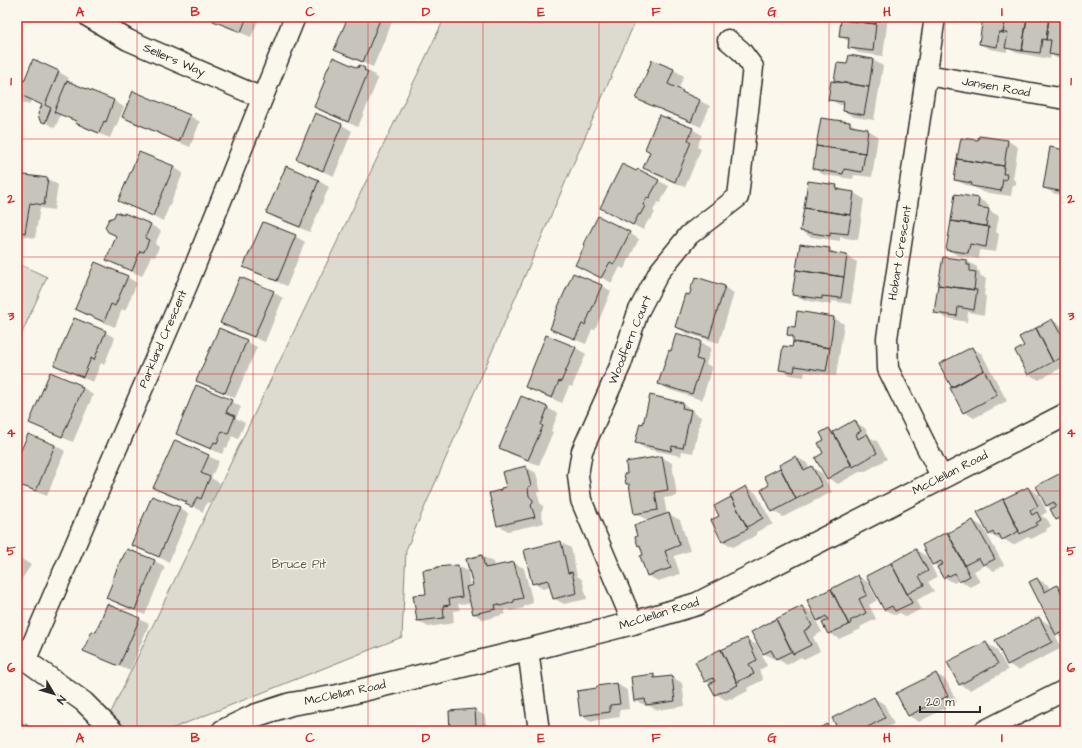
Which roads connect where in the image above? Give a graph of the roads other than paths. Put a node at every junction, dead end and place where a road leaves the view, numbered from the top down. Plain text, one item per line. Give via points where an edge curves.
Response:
1 (89, 17) edge
2 (295, 17) edge
3 (935, 17) edge
4 (728, 40) dead end
5 (927, 75) junction
6 (262, 98) junction
7 (1065, 100) edge
8 (1065, 415) edge
9 (942, 478) junction
10 (633, 623) junction
11 (528, 650) junction
12 (21, 657) edge
13 (1065, 690) edge
14 (113, 731) edge
15 (223, 731) edge
16 (539, 731) edge
17 (984, 731) edge

1 - 6 street, Sellers Way via 128,40
2 - 6 street, Parkland Crescent
3 - 5 street, Hobart Crescent
4 - 10 street, Woodfern Court via 741,51 753,67 738,197 689,234 660,272 638,312 621,364 582,451 578,475 581,500
5 - 7 street, Jansen Road
5 - 9 street, Hobart Crescent via 886,338 888,370
6 - 12 street, Parkland Crescent via 188,283
8 - 9 street, McClellan Road
9 - 10 street, McClellan Road via 697,604
10 - 11 street, McClellan Road
11 - 15 street, McClellan Road via 338,696 291,704 254,716
11 - 16 street
12 - 14 street via 84,702
13 - 17 street

